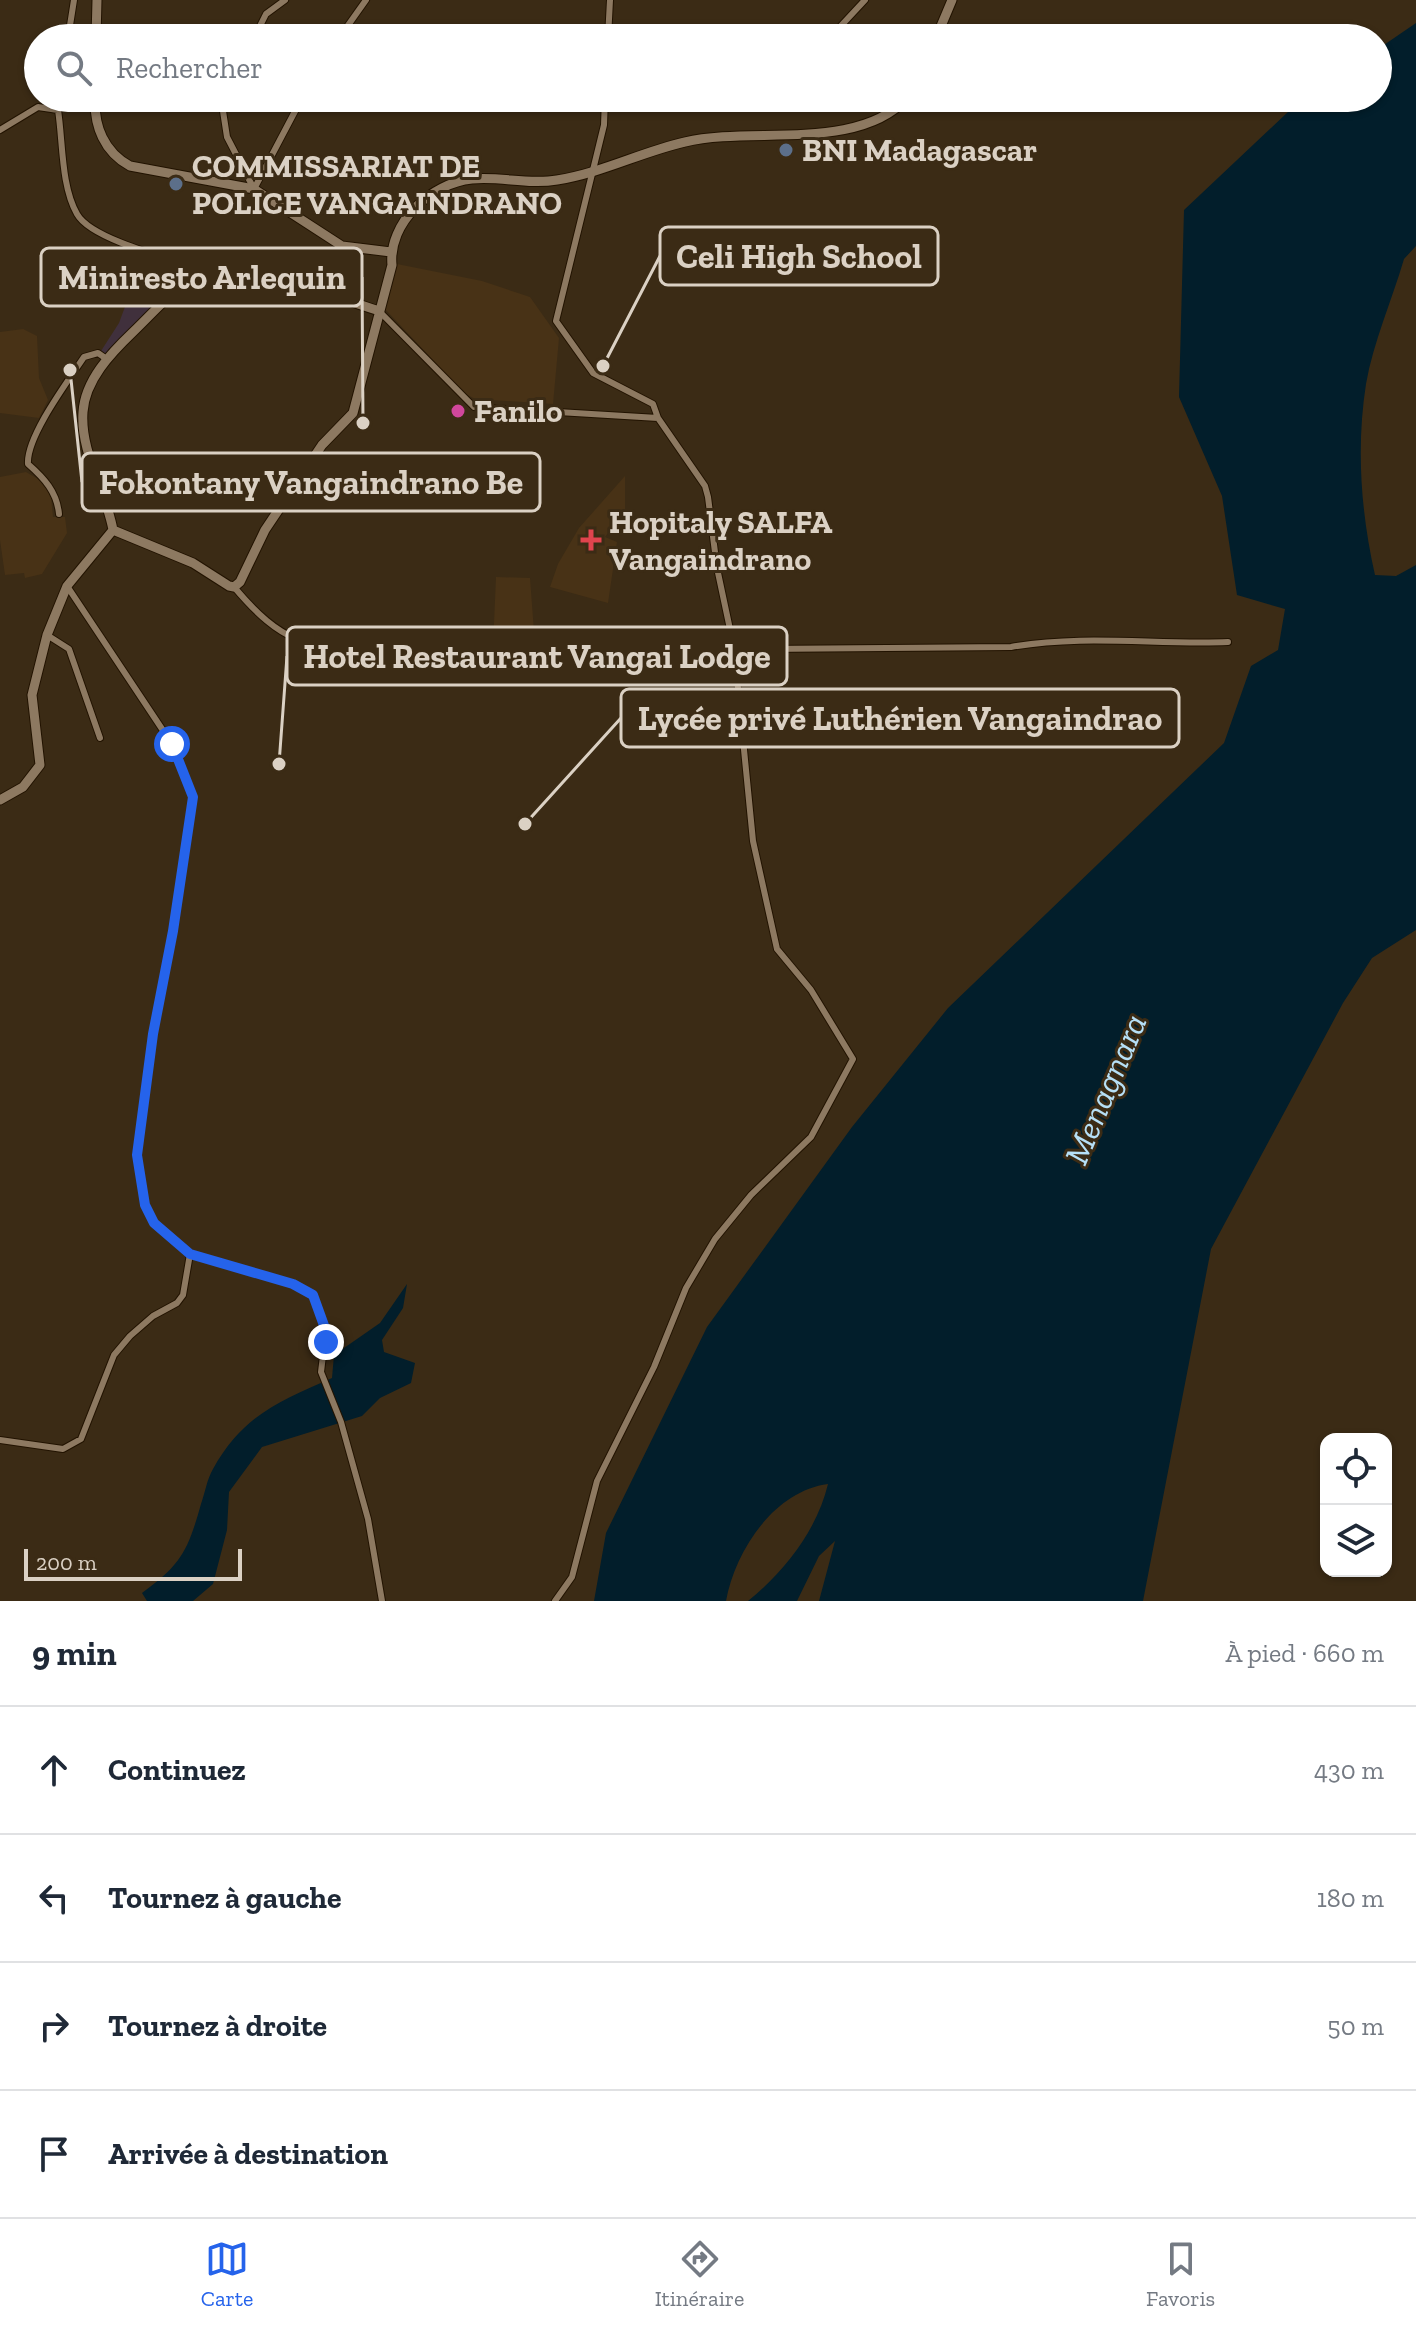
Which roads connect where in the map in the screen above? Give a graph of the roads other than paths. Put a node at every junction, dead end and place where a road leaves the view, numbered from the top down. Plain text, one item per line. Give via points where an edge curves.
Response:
1 (74, 0) edge
2 (97, 0) edge
3 (285, 0) edge
4 (366, 0) edge
5 (610, 0) edge
6 (865, 0) edge
7 (952, 0) edge
8 (70, 24) edge
9 (96, 24) edge
10 (261, 24) edge
11 (349, 24) edge
12 (609, 24) edge
13 (843, 24) edge
14 (942, 24) edge
15 (30, 112) edge
16 (58, 112) edge
17 (94, 112) edge
18 (223, 112) edge
19 (295, 112) edge
20 (604, 112) edge
21 (891, 112) edge
22 (0, 130) edge
23 (592, 173) junction
24 (254, 189) junction
25 (342, 246) junction
26 (391, 252) junction
27 (207, 270) junction
28 (331, 296) junction
29 (379, 311) junction
30 (108, 360) junction
31 (658, 418) junction
32 (59, 514) dead end
33 (113, 530) junction
34 (67, 586) junction
35 (234, 587) junction
36 (47, 635) junction
37 (1228, 642) dead end
38 (734, 648) junction
39 (100, 738) dead end
40 (0, 800) edge
41 (190, 1254) junction
42 (0, 1440) edge
43 (382, 1601) edge
44 (555, 1601) edge

1 - 8 street
2 - 9 main road
3 - 10 street
4 - 11 street
5 - 12 street
6 - 13 street
7 - 14 main road
15 - 22 street
16 - 27 street via 70,195 79,219 101,234
17 - 24 main road via 101,136 117,159 130,166
18 - 24 street via 227,137
19 - 24 street
20 - 23 street
21 - 23 main road via 860,127 702,139
23 - 26 main road via 543,183 470,179 448,186 411,212
23 - 31 street via 556,321 593,373 644,397
24 - 25 main road
25 - 26 main road
25 - 28 main road
26 - 29 main road
27 - 28 main road via 281,280
27 - 30 main road via 162,304
28 - 29 main road
29 - 31 street via 474,407
29 - 35 main road via 353,413 322,445
30 - 32 street via 98,353 84,357 27,458 47,481
30 - 33 main road via 86,392 83,420
31 - 38 street via 705,486
33 - 34 main road
33 - 35 main road via 193,563
34 - 36 main road
34 - 41 street via 172,744 193,797 137,1155 145,1205 154,1223
35 - 38 street via 252,609 305,645 389,652
36 - 39 street via 69,649
36 - 40 main road via 32,695 40,765 31,780
37 - 38 street via 1182,644 1138,638 998,647
38 - 44 street via 753,841 768,920 777,949 811,990 853,1059 811,1137 751,1195 715,1239 686,1288 654,1367 597,1481 572,1577
41 - 42 street via 183,1295 114,1355 81,1439 63,1449
41 - 43 street via 293,1284 313,1295 326,1331 320,1362 324,1382 368,1519

